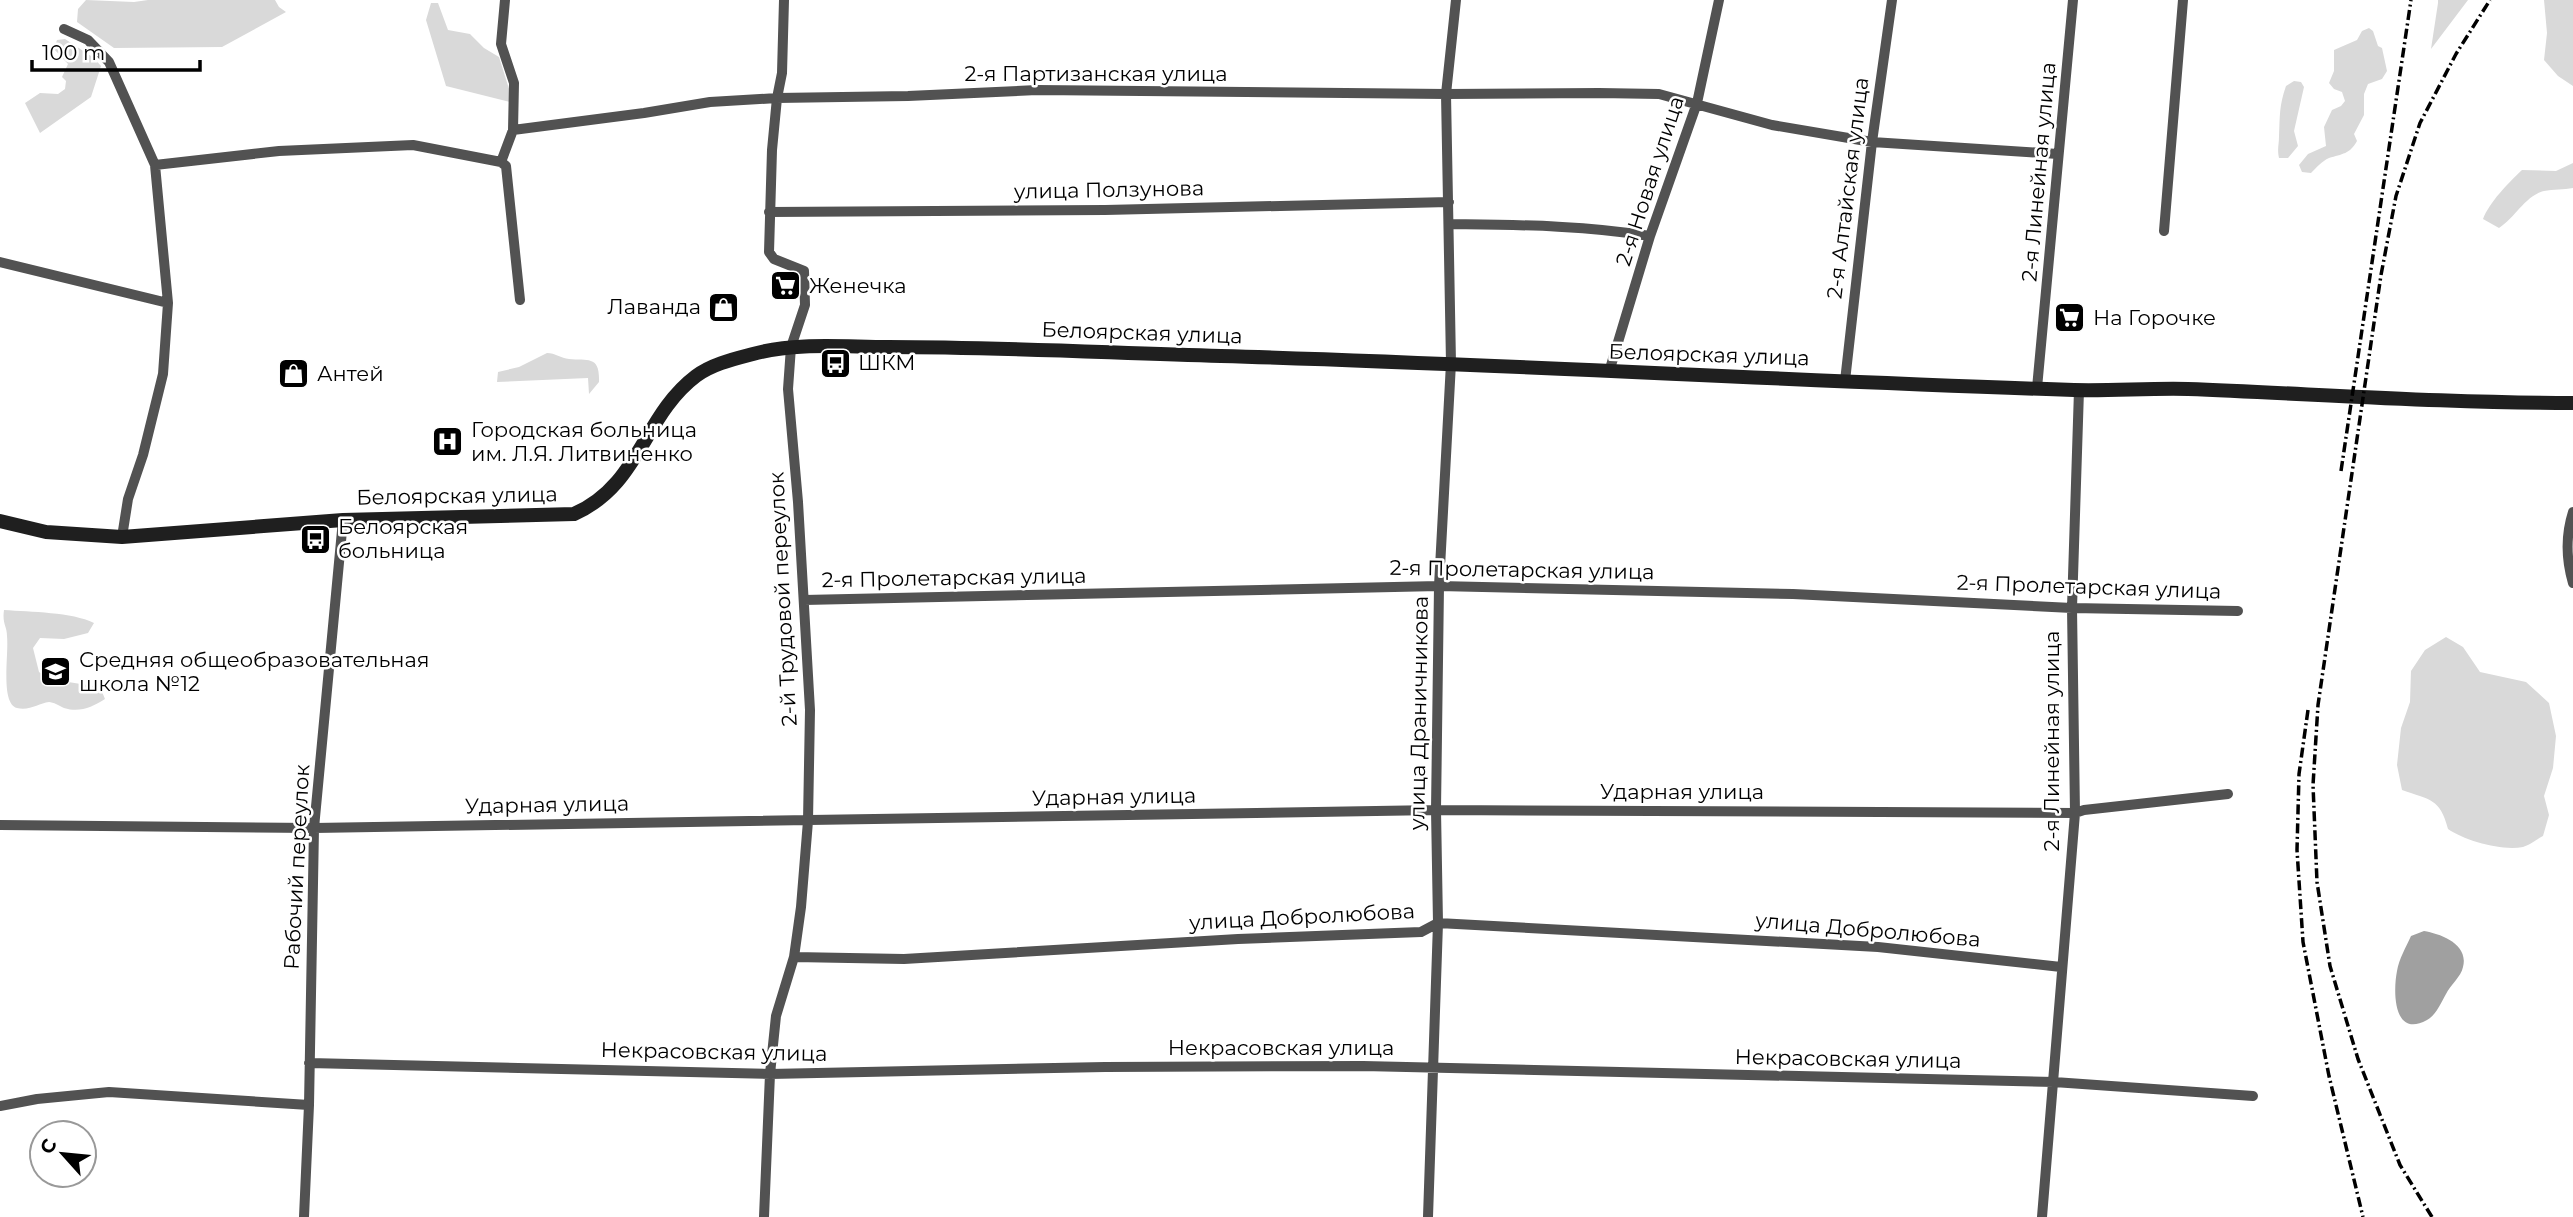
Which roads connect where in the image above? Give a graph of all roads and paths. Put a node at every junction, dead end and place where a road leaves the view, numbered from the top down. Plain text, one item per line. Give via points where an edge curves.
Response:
1 (505, 0) edge
2 (784, 0) edge
3 (1456, 0) edge
4 (1720, 0) edge
5 (1892, 0) edge
6 (2073, 0) edge
7 (2183, 0) edge
8 (64, 29) dead end
9 (1446, 94) junction
10 (777, 98) junction
11 (1697, 103) junction
12 (513, 130) junction
13 (1872, 142) junction
14 (2058, 155) junction
15 (501, 162) junction
16 (155, 165) junction
17 (1449, 202) junction
18 (769, 212) junction
19 (1449, 224) junction
20 (2164, 231) dead end
21 (1650, 236) junction
22 (0, 262) edge
23 (520, 300) dead end
24 (168, 303) junction
25 (791, 347) junction
26 (1451, 363) junction
27 (1609, 372) junction
28 (1845, 381) junction
29 (2038, 388) junction
30 (2079, 390) junction
31 (2573, 403) edge
32 (2573, 512) edge
33 (342, 520) junction
34 (0, 521) edge
35 (122, 537) junction
36 (2573, 583) edge
37 (1439, 586) junction
38 (804, 600) junction
39 (2072, 608) junction
40 (2238, 611) dead end
41 (2228, 794) dead end
42 (1436, 810) junction
43 (2075, 813) junction
44 (808, 821) junction
45 (0, 825) edge
46 (314, 828) junction
47 (1438, 923) junction
48 (794, 957) junction
49 (2061, 967) junction
50 (309, 1063) junction
51 (1435, 1069) junction
52 (770, 1074) junction
53 (2054, 1082) junction
54 (2253, 1096) dead end
55 (309, 1105) junction
56 (0, 1106) edge
57 (304, 1217) edge
58 (764, 1217) edge
59 (1428, 1217) edge
60 (2042, 1217) edge

1 - 12 street via 501,44 514,83
2 - 10 street, 2-й Трудовой переулок
3 - 9 street, улица Драничникова
4 - 11 street, 2-я Новая улица
5 - 13 street, 2-я Алтайская улица
6 - 14 street, 2-я Линейная улица
7 - 20 street
8 - 16 street via 88,40 109,62
9 - 10 street, 2-я Партизанская улица via 1037,90
9 - 11 street, 2-я Партизанская улица via 1659,94
9 - 17 street, улица Драничникова
10 - 12 street, 2-я Партизанская улица via 709,102
10 - 18 street, 2-й Трудовой переулок
11 - 13 street, 2-я Партизанская улица via 1772,125
11 - 21 street, 2-я Новая улица
12 - 15 street
13 - 14 street, 2-я Партизанская улица
13 - 28 street, 2-я Алтайская улица
14 - 29 street, 2-я Линейная улица
15 - 16 street via 413,145 279,151
15 - 23 street via 506,166
16 - 24 street
17 - 18 street, улица Ползунова
17 - 19 street, улица Драничникова
18 - 25 street, 2-й Трудовой переулок via 769,252 774,259 804,271 805,305
19 - 21 street via 1560,225
19 - 26 street, улица Драничникова
21 - 27 street, 2-я Новая улица
22 - 24 street
24 - 35 street via 163,374
25 - 26 street, Белоярская улица via 950,347
25 - 33 street, Белоярская улица via 752,354 701,372 676,393 610,492 574,514
25 - 38 street, 2-й Трудовой переулок via 788,389
26 - 27 street, Белоярская улица
26 - 37 street, улица Драничникова
27 - 28 street, Белоярская улица
28 - 29 street, Белоярская улица
29 - 30 street, Белоярская улица
30 - 31 street, Белоярская улица via 2182,389
30 - 39 street, 2-я Линейная улица
32 - 36 street via 2567,560
33 - 35 street, Белоярская улица
33 - 46 street, Рабочий переулок
34 - 35 street, Белоярская улица via 46,532
37 - 38 street, 2-я Пролетарская улица
37 - 39 street, 2-я Пролетарская улица via 1793,594
37 - 42 street, улица Драничникова
38 - 44 street, 2-й Трудовой переулок via 810,710
39 - 40 street, 2-я Пролетарская улица
39 - 43 street, 2-я Линейная улица
41 - 43 street, Ударная улица
42 - 43 street, Ударная улица
42 - 44 street, Ударная улица
42 - 47 street, улица Драничникова
43 - 49 street, 2-я Линейная улица
44 - 46 street, Ударная улица
44 - 48 street, 2-й Трудовой переулок
45 - 46 street, Ударная улица
46 - 50 street, Рабочий переулок
47 - 48 street, улица Добролюбова via 1421,932 980,956
47 - 49 street, улица Добролюбова via 1878,947
47 - 51 street, улица Драничникова
48 - 52 street, 2-й Трудовой переулок via 776,1016
49 - 53 street, 2-я Линейная улица
50 - 52 street, Некрасовская улица
50 - 55 street, Рабочий переулок
51 - 52 street, Некрасовская улица via 1118,1067
51 - 53 street, Некрасовская улица
51 - 59 street, улица Драничникова
52 - 58 street, 2-й Трудовой переулок
53 - 54 street, Некрасовская улица
53 - 60 street, 2-я Линейная улица
55 - 56 street via 109,1092
55 - 57 street, Рабочий переулок

